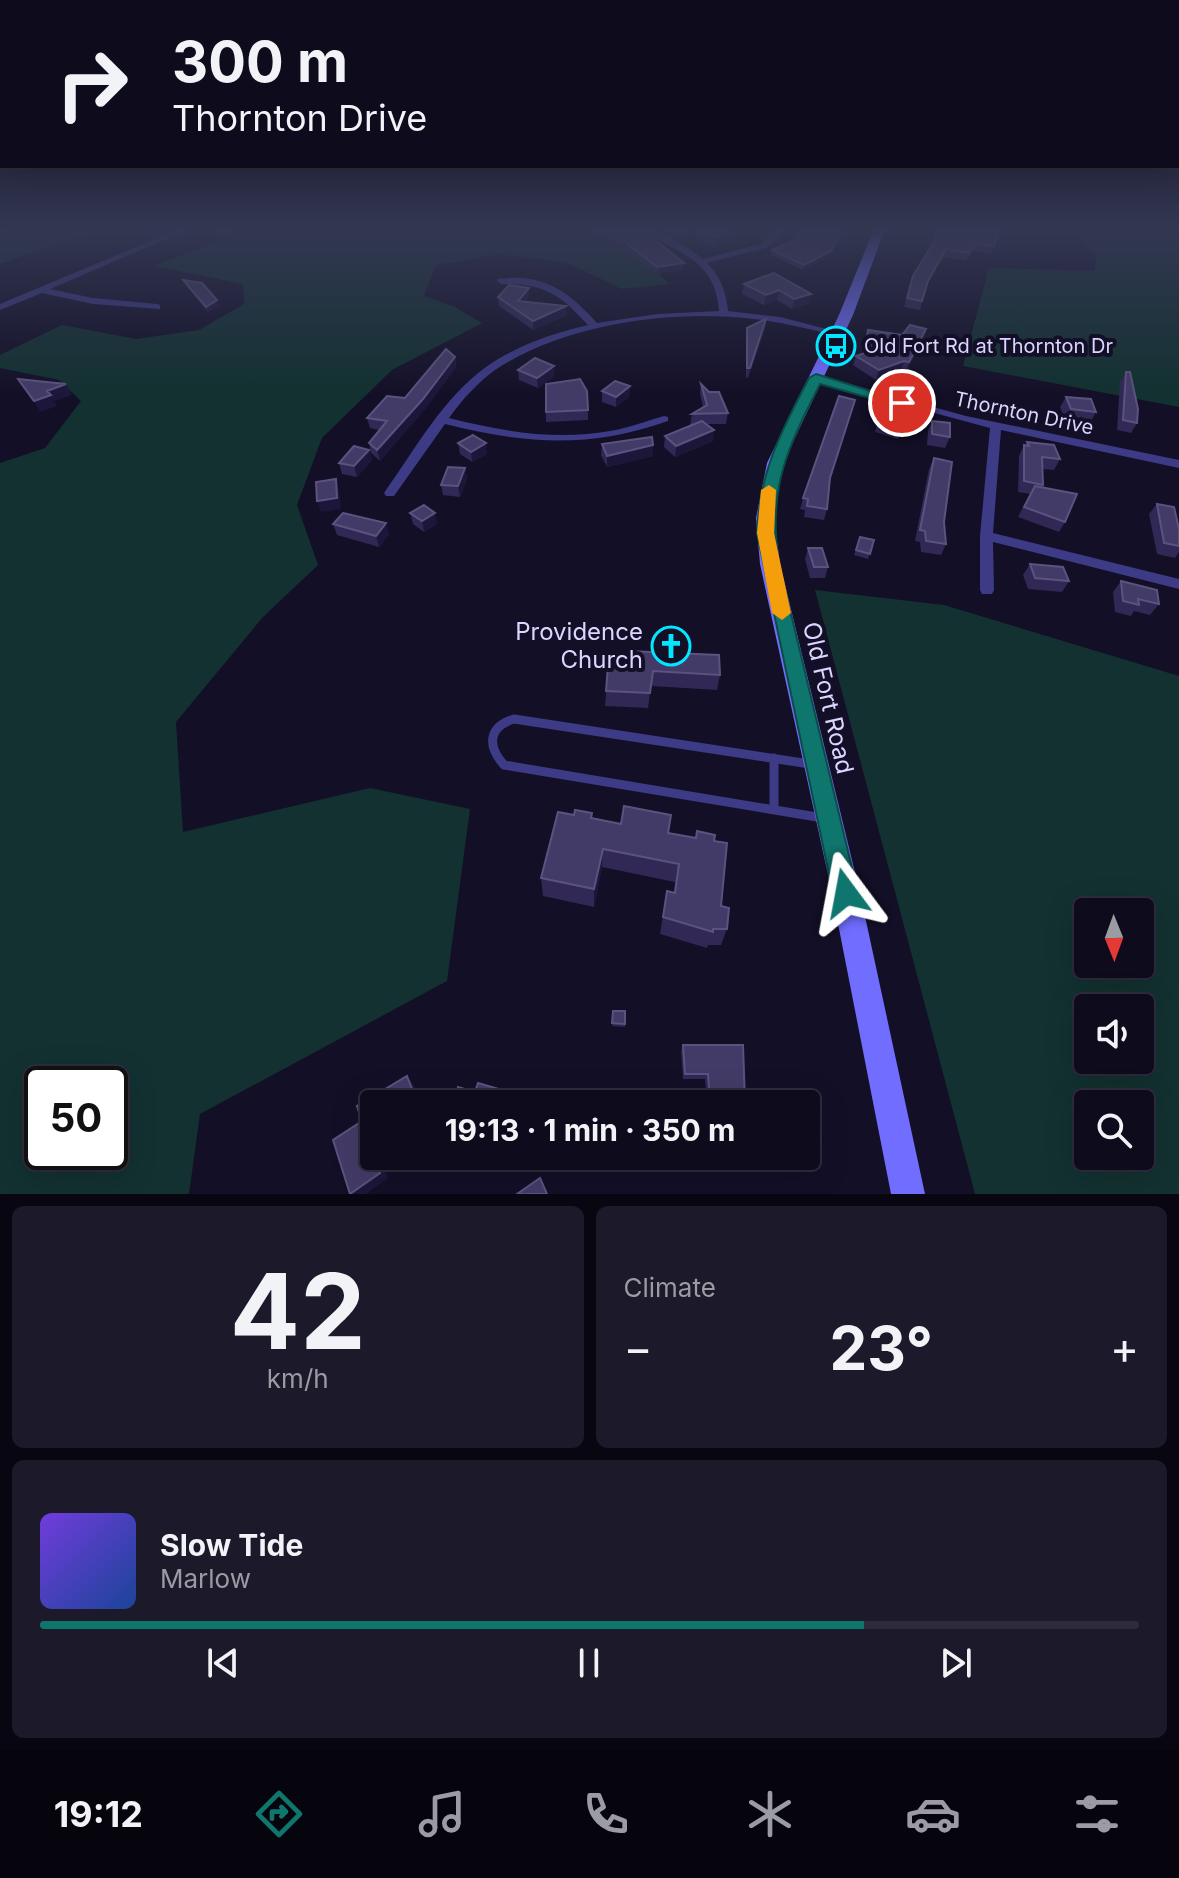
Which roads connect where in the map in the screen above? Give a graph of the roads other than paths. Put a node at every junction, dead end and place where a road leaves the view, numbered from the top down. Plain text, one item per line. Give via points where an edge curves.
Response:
1 (54, 285) edge
2 (535, 285) edge
3 (719, 285) edge
4 (857, 285) edge
5 (41, 290) junction
6 (0, 307) edge
7 (157, 307) dead end
8 (724, 314) junction
9 (593, 325) junction
10 (837, 333) junction
11 (816, 378) junction
12 (664, 419) dead end
13 (444, 420) junction
14 (996, 426) junction
15 (1179, 464) edge
16 (390, 493) dead end
17 (986, 536) junction
18 (1179, 584) edge
19 (987, 590) dead end
20 (774, 758) junction
21 (816, 765) junction
22 (774, 810) junction
23 (829, 819) junction
24 (908, 1194) edge

1 - 5 street
2 - 9 street via 572,300
3 - 8 street
4 - 10 main road, Old Fort Road
5 - 6 street
5 - 7 street
8 - 9 street
8 - 10 street
9 - 13 street via 534,346 487,371
10 - 11 main road, Old Fort Road
11 - 14 street, Thornton Drive
11 - 21 main road, Old Fort Road via 775,463 765,518 770,564
12 - 13 street via 622,434 563,440 498,434
13 - 16 street
14 - 15 street, Thornton Drive
14 - 17 street
17 - 18 street
17 - 19 street
20 - 21 lane
20 - 22 lane
20 - 22 lane via 514,719 502,721 490,745 504,765
21 - 23 main road, Old Fort Road
22 - 23 lane
23 - 24 main road, Old Fort Road

